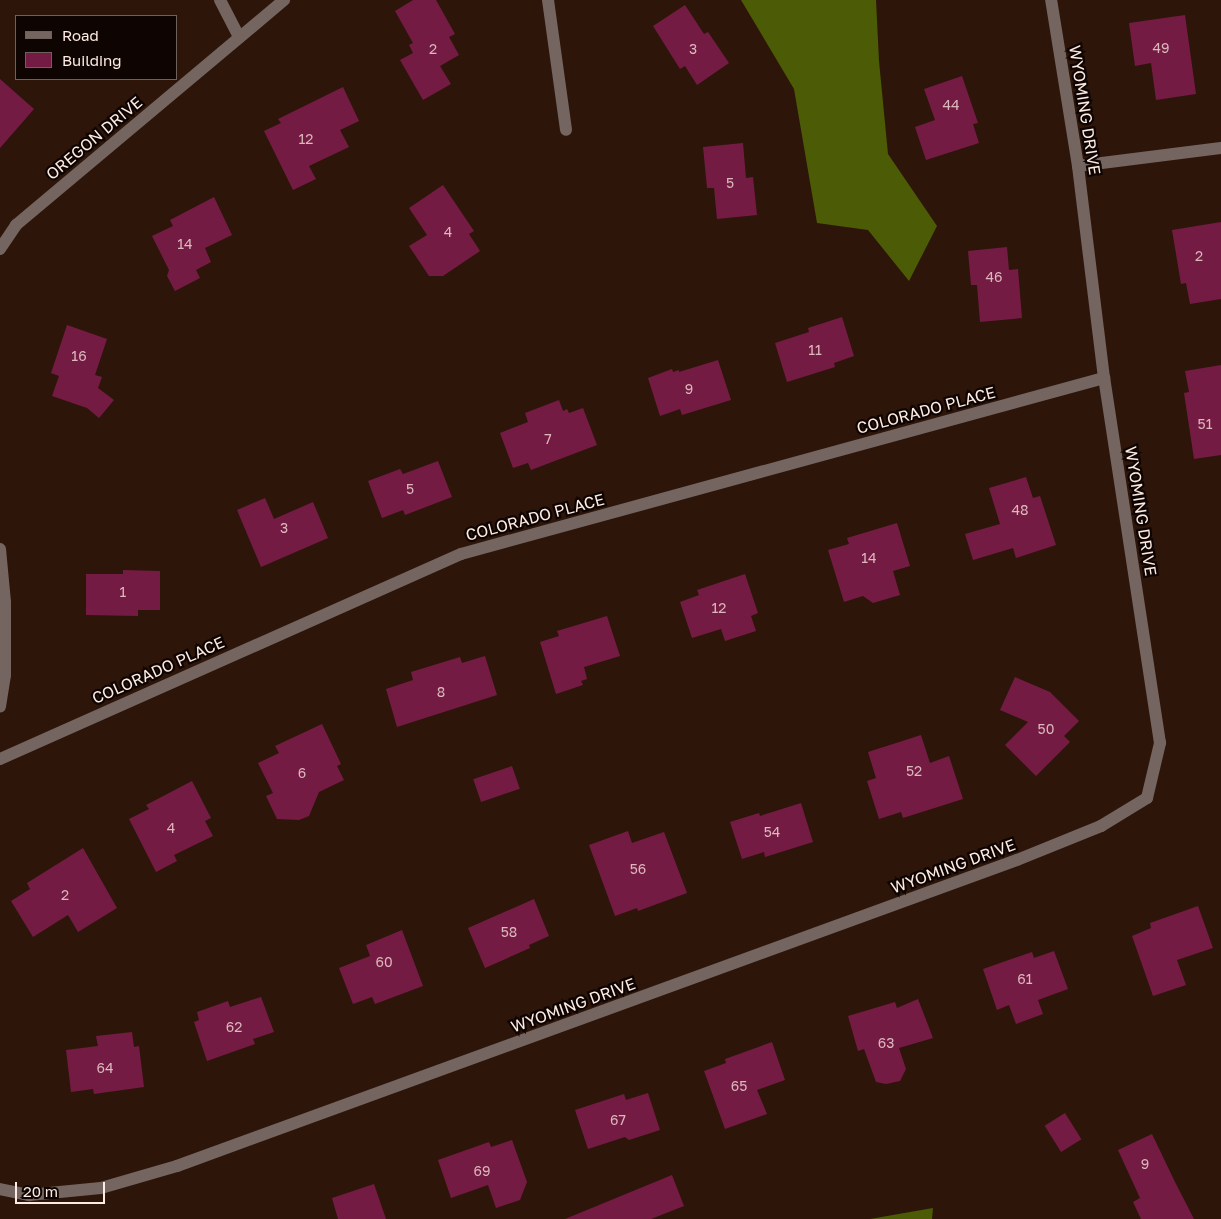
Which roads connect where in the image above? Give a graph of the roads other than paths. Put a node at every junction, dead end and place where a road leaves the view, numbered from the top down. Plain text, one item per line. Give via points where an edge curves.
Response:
1 (220, 0) edge
2 (284, 0) edge
3 (548, 0) edge
4 (1051, 0) edge
5 (239, 37) junction
6 (566, 130) dead end
7 (1221, 148) edge
8 (1078, 166) junction
9 (0, 249) edge
10 (1104, 378) junction
11 (0, 549) edge
12 (0, 707) edge
13 (0, 759) edge
14 (0, 1189) edge

1 - 5 street
2 - 5 street, OREGON DRIVE
3 - 6 street
4 - 8 street, WYOMING DRIVE
5 - 9 street, OREGON DRIVE via 16,224
7 - 8 street
8 - 10 street, WYOMING DRIVE
10 - 13 street, COLORADO PLACE via 461,554
10 - 14 street, WYOMING DRIVE via 1160,743 1147,798 1101,826 1017,860 177,1166 100,1188 28,1195
11 - 12 street via 5,602 5,675

